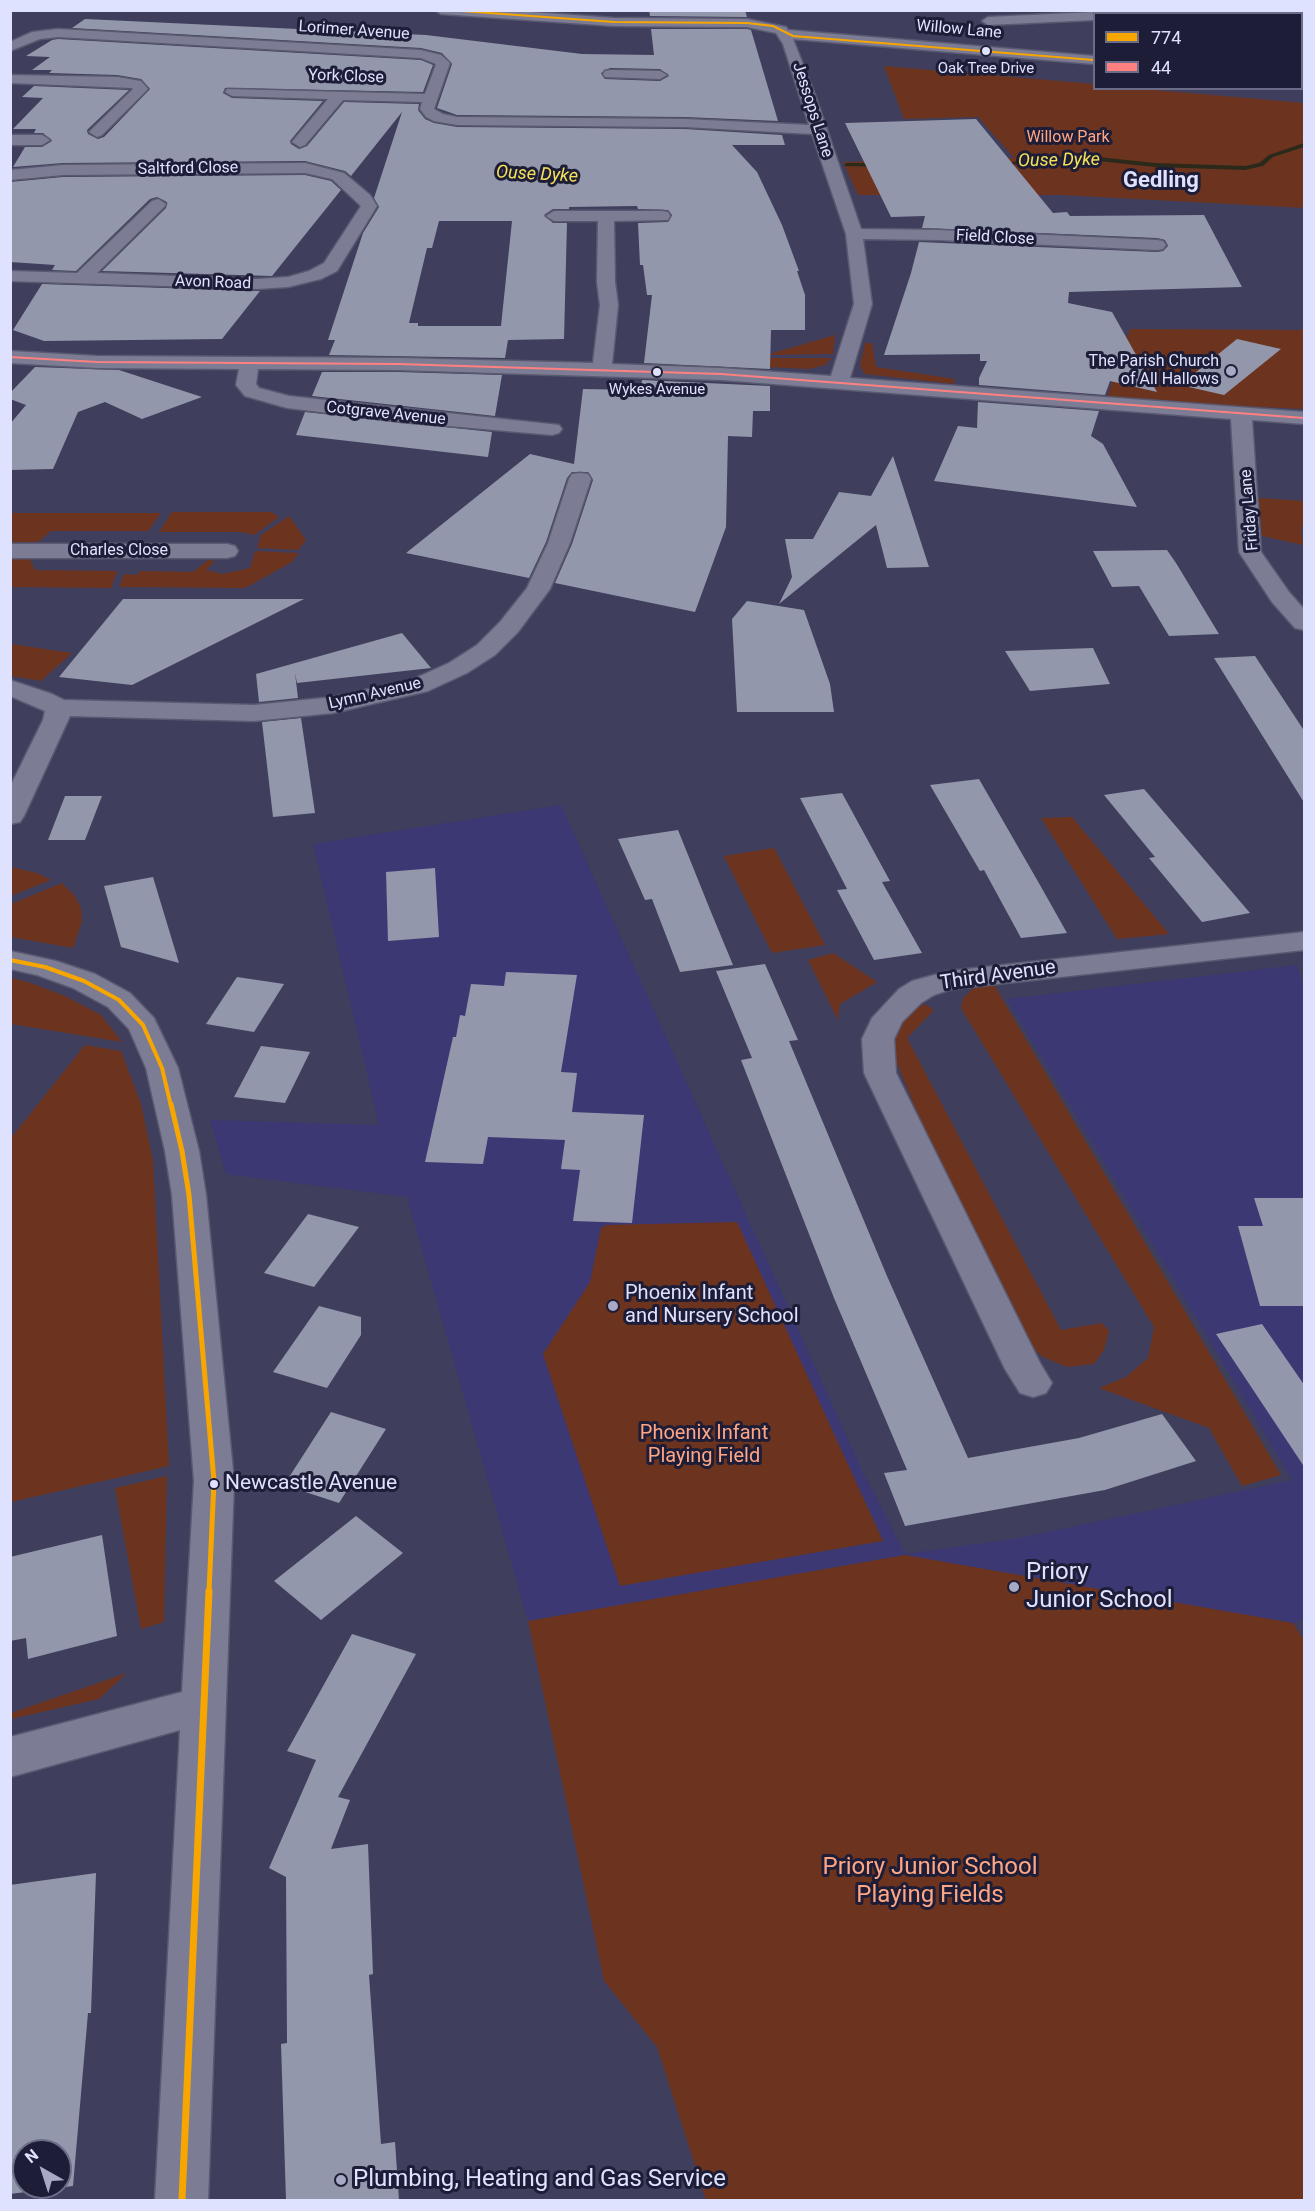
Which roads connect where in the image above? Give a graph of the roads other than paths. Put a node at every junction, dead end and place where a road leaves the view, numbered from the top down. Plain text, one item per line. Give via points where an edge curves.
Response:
1 (441, 10) edge
2 (483, 12) edge
3 (984, 16) edge
4 (1093, 16) edge
5 (746, 17) edge
6 (785, 34) junction
7 (10, 47) edge
8 (990, 50) junction
9 (1093, 60) edge
10 (609, 74) dead end
11 (660, 75) dead end
12 (10, 79) edge
13 (232, 92) dead end
14 (336, 95) junction
15 (429, 98) junction
16 (818, 130) junction
17 (97, 132) dead end
18 (299, 135) dead end
19 (18, 138) edge
20 (42, 140) dead end
21 (10, 175) edge
22 (360, 196) junction
23 (382, 197) dead end
24 (337, 200) dead end
25 (159, 210) dead end
26 (554, 216) dead end
27 (606, 216) junction
28 (662, 216) dead end
29 (854, 234) junction
30 (1157, 245) dead end
31 (10, 276) edge
32 (82, 278) junction
33 (10, 357) edge
34 (249, 364) junction
35 (602, 369) junction
36 (839, 382) junction
37 (1241, 415) junction
38 (1305, 418) edge
39 (552, 429) dead end
40 (580, 478) dead end
41 (10, 551) edge
42 (227, 551) dead end
43 (1305, 623) edge
44 (10, 687) edge
45 (58, 708) junction
46 (10, 816) edge
47 (1305, 941) edge
48 (10, 960) edge
49 (1033, 1383) dead end
50 (203, 1705) junction
51 (10, 1757) edge
52 (182, 2200) edge

1 - 2 street
2 - 5 street via 614,22
3 - 4 street
3 - 8 street
5 - 6 street
6 - 8 street, Willow Lane
6 - 16 street, Jessops Lane
7 - 15 street, Lorimer Avenue via 37,35 57,33 422,54 443,63
8 - 9 street, Willow Lane
10 - 11 street via 633,80
12 - 17 street via 136,84 141,89
13 - 14 street, York Close via 265,89
14 - 15 street, York Close
14 - 18 street
15 - 16 street via 427,110 431,114 457,121 629,116
16 - 29 street, Jessops Lane
19 - 20 street
21 - 22 street, Saltford Close via 63,170 305,168 338,176
22 - 23 street
22 - 24 street
22 - 32 street, Avon Road via 369,206 331,267 315,275 257,284
25 - 32 street
26 - 27 street
27 - 28 street
27 - 35 street via 609,304
29 - 30 street, Field Close via 1136,248
29 - 36 street, Jessops Lane via 863,304
31 - 32 street, Avon Road
33 - 34 street
34 - 35 street
34 - 39 street, Cotgrave Avenue via 246,385 252,392 287,402
35 - 36 street
36 - 37 street
37 - 38 street
37 - 43 street, Friday Lane via 1250,552 1280,597
40 - 45 street, Lymn Avenue via 559,543 538,589 486,650 429,681 333,705 254,713
41 - 42 street, Charles Close
44 - 45 street
45 - 46 street via 56,720
47 - 49 street, Third Avenue via 949,980 910,996 888,1018 878,1039 880,1073
48 - 50 street via 45,967 119,999 143,1025 162,1068 189,1196 214,1481
50 - 51 street
50 - 52 street

